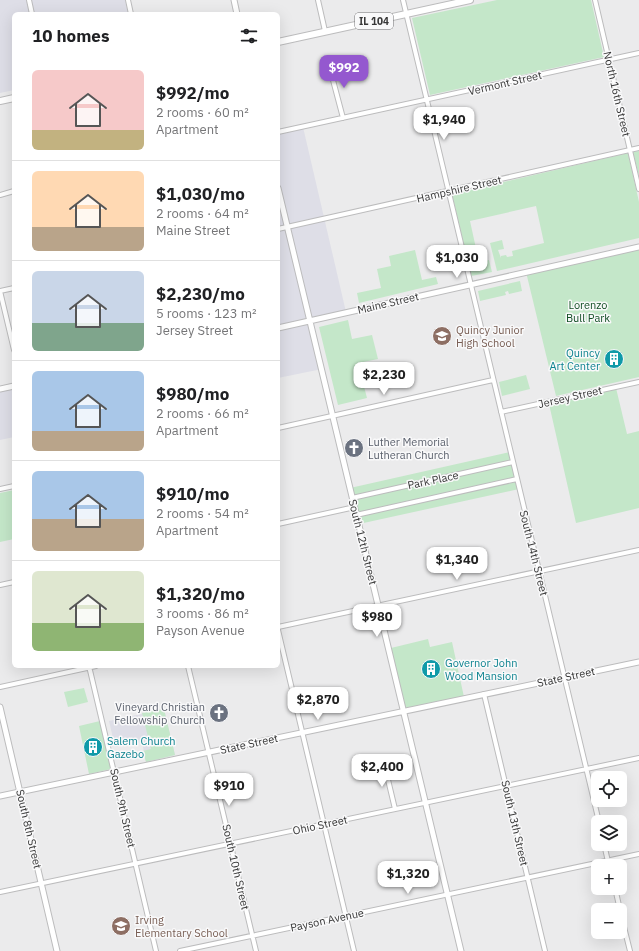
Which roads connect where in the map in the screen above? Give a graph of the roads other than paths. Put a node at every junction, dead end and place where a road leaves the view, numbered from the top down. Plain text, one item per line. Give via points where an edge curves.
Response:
1 (29, 0) edge
2 (128, 0) edge
3 (234, 0) edge
4 (318, 0) edge
5 (403, 0) edge
6 (470, 0) edge
7 (595, 0) edge
8 (32, 12) edge
9 (131, 12) edge
10 (237, 12) edge
11 (406, 14) junction
12 (325, 31) junction
13 (280, 42) edge
14 (639, 53) edge
15 (609, 60) junction
16 (330, 65) dead end
17 (12, 98) edge
18 (426, 100) junction
19 (0, 101) edge
20 (342, 118) junction
21 (280, 132) edge
22 (639, 148) edge
23 (630, 150) junction
24 (639, 189) edge
25 (448, 191) junction
26 (12, 192) edge
27 (0, 195) edge
28 (280, 197) edge
29 (287, 227) junction
30 (280, 229) edge
31 (639, 247) edge
32 (470, 285) junction
33 (12, 288) edge
34 (0, 291) edge
35 (310, 320) junction
36 (280, 328) edge
37 (12, 342) edge
38 (493, 380) junction
39 (639, 382) edge
40 (12, 387) edge
41 (0, 390) edge
42 (501, 412) junction
43 (333, 416) junction
44 (280, 428) edge
45 (513, 462) junction
46 (517, 479) junction
47 (12, 486) edge
48 (0, 489) edge
49 (352, 498) junction
50 (355, 507) junction
51 (356, 515) junction
52 (280, 524) edge
53 (639, 550) edge
54 (538, 571) junction
55 (12, 582) edge
56 (0, 585) edge
57 (378, 606) junction
58 (280, 626) edge
59 (280, 638) edge
60 (639, 662) edge
61 (84, 668) edge
62 (89, 668) edge
63 (188, 668) edge
64 (564, 677) junction
65 (0, 686) edge
66 (484, 694) junction
67 (0, 706) edge
68 (404, 711) junction
69 (302, 732) junction
70 (208, 752) junction
71 (639, 758) edge
72 (384, 763) dead end
73 (586, 769) junction
74 (114, 772) junction
75 (506, 786) junction
76 (20, 792) junction
77 (0, 796) edge
78 (425, 803) junction
79 (395, 809) junction
80 (597, 815) edge
81 (324, 824) junction
82 (230, 844) junction
83 (639, 854) edge
84 (617, 859) edge
85 (136, 864) junction
86 (591, 865) edge
87 (528, 878) junction
88 (42, 884) junction
89 (0, 892) edge
90 (448, 895) junction
91 (346, 916) junction
92 (252, 936) junction
93 (627, 939) edge
94 (58, 951) edge
95 (156, 951) edge
96 (180, 951) edge
97 (256, 951) edge
98 (354, 951) edge
99 (461, 951) edge
100 (546, 951) edge
101 (630, 951) edge

1 - 8 street
2 - 9 street
3 - 10 street
4 - 12 street
5 - 11 street, South 14th Street
6 - 11 main road, IL 104
7 - 15 street, North 16th Street
11 - 12 main road, IL 104
11 - 18 street, South 14th Street
12 - 13 main road, IL 104
14 - 15 street, Vermont Street
15 - 18 street, Vermont Street
15 - 23 street, North 16th Street
16 - 20 street
17 - 19 main road
18 - 20 street, Vermont Street
18 - 25 street, South 14th Street
20 - 21 street, Vermont Street
22 - 23 street, Hampshire Street
23 - 24 street, North 16th Street
23 - 25 street, Hampshire Street
25 - 29 street, Hampshire Street
25 - 32 street, South 14th Street
26 - 27 street
28 - 29 street, South 12th Street
29 - 30 street, Hampshire Street
29 - 35 street, South 12th Street
31 - 32 street, Maine Street
32 - 35 street, Maine Street
32 - 38 street, South 14th Street
33 - 34 street
34 - 37 street
35 - 36 street, Maine Street
35 - 43 street, South 12th Street
38 - 42 street, South 14th Street
38 - 43 street
39 - 42 street, Jersey Street
40 - 41 street
42 - 45 street, South 14th Street
43 - 44 street
43 - 49 street, South 12th Street
45 - 46 street, South 14th Street
45 - 49 street, Park Place
46 - 51 street, Park Place
46 - 54 street, South 14th Street
47 - 48 street
49 - 50 street, South 12th Street
50 - 51 street, South 12th Street
50 - 52 street
51 - 57 street, South 12th Street
53 - 54 street
54 - 57 street
54 - 64 street, South 14th Street
55 - 56 street
57 - 58 street
57 - 68 street, South 12th Street
59 - 69 street
60 - 64 street, State Street
61 - 65 street
62 - 74 street, South 9th Street
63 - 70 street, South 10th Street
64 - 66 street, State Street
64 - 73 street, South 14th Street
66 - 68 street, State Street
66 - 75 street, South 13th Street
67 - 76 street, South 8th Street
68 - 69 street, State Street
68 - 78 street, South 12th Street
69 - 70 street, State Street
69 - 81 street
70 - 74 street, State Street
70 - 82 street, South 10th Street
71 - 73 street, Ohio Street
72 - 79 street
73 - 75 street, Ohio Street
73 - 80 street, South 14th Street
74 - 76 street, State Street
74 - 85 street, South 9th Street
75 - 78 street, Ohio Street
75 - 87 street, South 13th Street
76 - 77 street, State Street
76 - 88 street, South 8th Street
78 - 79 street, Ohio Street
78 - 90 street, South 12th Street
79 - 81 street, Ohio Street
81 - 82 street, Ohio Street
81 - 91 street
82 - 85 street, Ohio Street
82 - 92 street, South 10th Street
83 - 84 street, Payson Avenue
85 - 88 street, Ohio Street
85 - 95 street, South 9th Street
86 - 87 street, Payson Avenue
87 - 90 street, Payson Avenue
87 - 100 street, South 13th Street
88 - 89 street, Ohio Street
88 - 94 street, South 8th Street
90 - 91 street, Payson Avenue
90 - 99 street, South 12th Street
91 - 92 street, Payson Avenue
91 - 98 street
92 - 96 street, Payson Avenue
92 - 97 street, South 10th Street
93 - 101 street

